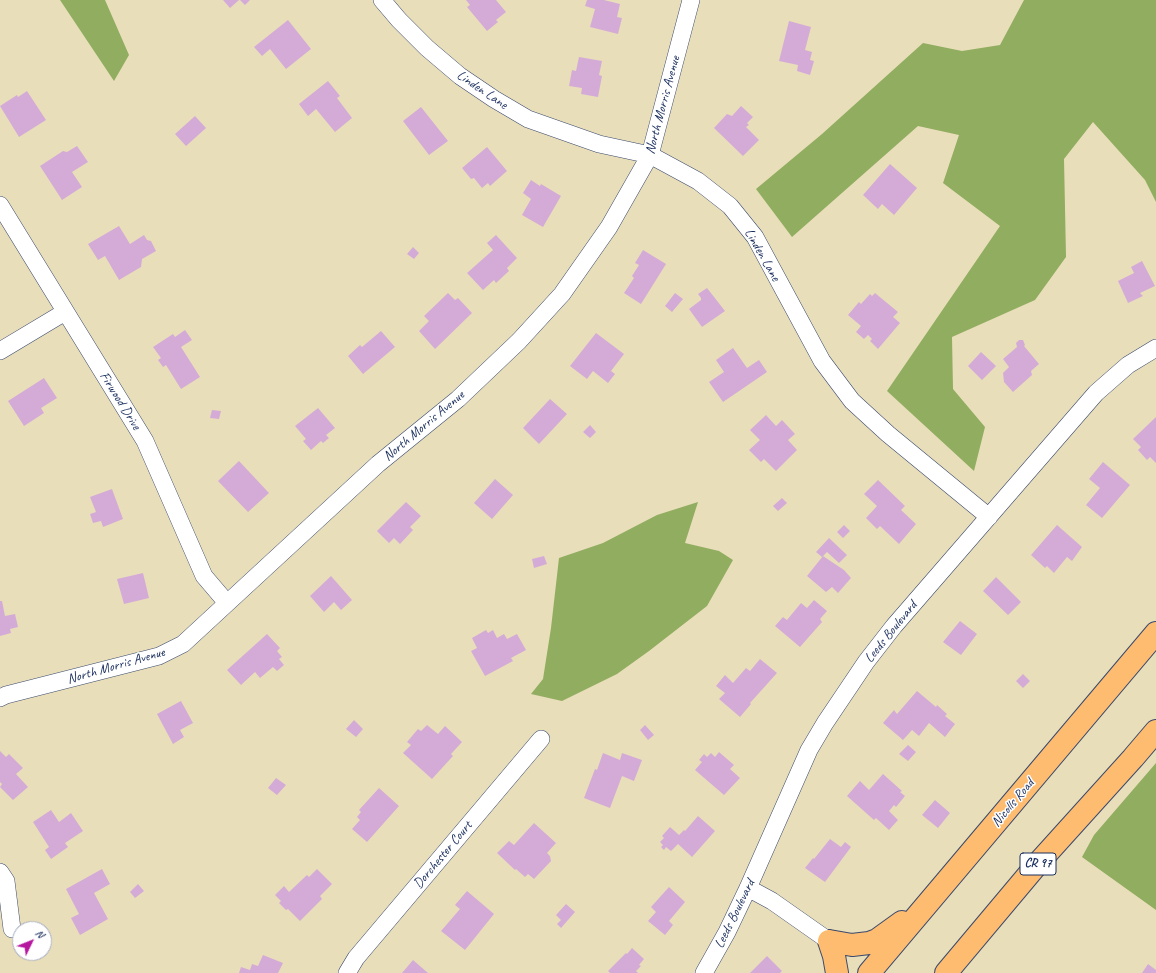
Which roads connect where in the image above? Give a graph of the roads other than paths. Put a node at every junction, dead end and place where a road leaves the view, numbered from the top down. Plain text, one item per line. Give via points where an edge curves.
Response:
1 (382, 0) edge
2 (691, 0) edge
3 (650, 155) junction
4 (0, 205) edge
5 (65, 312) junction
6 (1156, 348) edge
7 (0, 351) edge
8 (989, 517) junction
9 (227, 603) junction
10 (1156, 633) edge
11 (0, 698) edge
12 (1156, 731) edge
13 (541, 739) dead end
14 (1133, 758) junction
15 (0, 872) edge
16 (748, 888) junction
17 (920, 914) junction
18 (12, 928) dead end
19 (829, 941) junction
20 (347, 973) edge
21 (704, 973) edge
22 (838, 973) edge
23 (869, 973) edge
24 (946, 973) edge
25 (964, 973) edge

1 - 3 street, Linden Lane via 427,48 460,76 528,119 599,144
2 - 3 street, North Morris Avenue
3 - 8 street, Linden Lane via 698,181 730,206 754,237 822,362 852,401
3 - 9 street, North Morris Avenue via 609,227 562,294 520,341 458,399 378,464
4 - 5 street, Firwood Drive
5 - 7 street
5 - 9 street, Firwood Drive via 145,441 204,576
6 - 8 street, Leeds Boulevard via 1128,365 1096,393
8 - 16 street, Leeds Boulevard via 894,626 824,723 809,750
9 - 11 street, North Morris Avenue via 183,644 159,656
10 - 17 highway, Nicolls Road
12 - 14 highway, CR 97
13 - 20 street, Dorchester Court via 356,958
14 - 24 highway, CR 97 via 1040,860
14 - 25 highway via 1050,870
15 - 18 street via 6,881
16 - 19 street via 772,901
16 - 21 street, Leeds Boulevard
17 - 19 highway via 899,923 878,940 869,943 852,945
17 - 23 highway, Nicolls Road
19 - 22 highway

